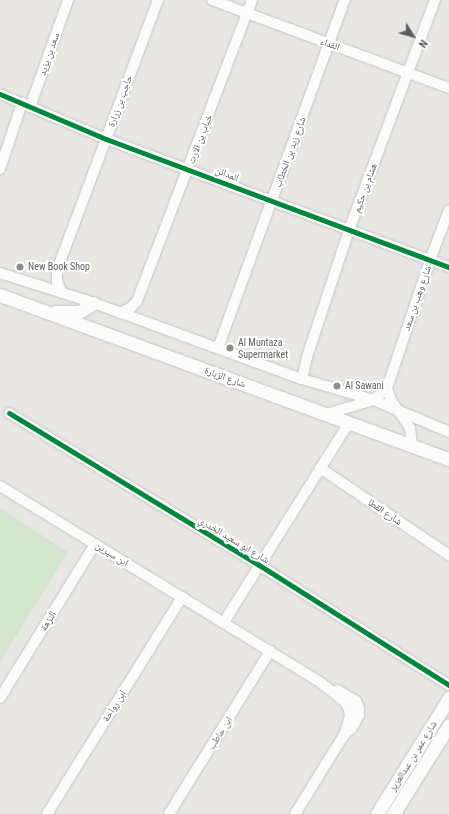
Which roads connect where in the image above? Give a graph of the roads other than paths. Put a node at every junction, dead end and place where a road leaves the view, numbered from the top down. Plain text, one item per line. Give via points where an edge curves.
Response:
1 (68, 0) edge
2 (158, 0) edge
3 (212, 0) edge
4 (252, 0) edge
5 (345, 0) edge
6 (435, 0) edge
7 (247, 13) junction
8 (329, 44) junction
9 (408, 73) junction
10 (449, 88) edge
11 (0, 94) edge
12 (26, 105) junction
13 (106, 139) junction
14 (0, 169) edge
15 (188, 169) junction
16 (272, 201) junction
17 (449, 210) edge
18 (349, 230) junction
19 (430, 260) junction
20 (449, 267) edge
21 (57, 270) junction
22 (0, 273) edge
23 (39, 285) junction
24 (62, 292) junction
25 (0, 295) edge
26 (94, 303) junction
27 (34, 308) junction
28 (119, 313) junction
29 (218, 348) junction
30 (302, 379) junction
31 (387, 388) junction
32 (374, 400) junction
33 (398, 410) junction
34 (9, 413) dead end
35 (326, 414) junction
36 (349, 423) junction
37 (449, 432) edge
38 (412, 444) junction
39 (449, 459) edge
40 (320, 468) junction
41 (0, 486) edge
42 (95, 544) junction
43 (449, 556) edge
44 (259, 565) junction
45 (182, 597) junction
46 (224, 622) junction
47 (270, 652) junction
48 (449, 685) edge
49 (0, 698) edge
50 (449, 698) edge
51 (449, 725) edge
52 (47, 814) edge
53 (169, 814) edge
54 (295, 814) edge
55 (377, 814) edge
56 (393, 814) edge

1 - 12 street, سعد بن يزيد
2 - 13 street, حاجب بن زرارة
3 - 7 street, الفداء
4 - 7 street, خباب بن الارت
5 - 8 street, شارع زيد بن الخطاب
6 - 9 street, هشام بن حكيم
7 - 8 street, الفداء
7 - 15 street, خباب بن الارت
8 - 9 street, الفداء
8 - 16 street, شارع زيد بن الخطاب
9 - 10 street, الفداء
9 - 18 street, هشام بن حكيم
11 - 12 street, المدائن
12 - 13 street, المدائن
12 - 14 street, سعد بن يزيد
13 - 15 street, المدائن
13 - 21 street, حاجب بن زرارة
15 - 16 street, المدائن
15 - 28 street, خباب بن الارت via 137,301
16 - 18 street, المدائن
16 - 29 street, شارع زيد بن الخطاب
17 - 19 street, شارع وهب بن سعد
18 - 19 street, المدائن
18 - 30 street, هشام بن حكيم
19 - 20 street, المدائن
19 - 31 street, شارع وهب بن سعد
21 - 23 street, حاجب بن زرارة
21 - 24 street via 57,282
22 - 23 street
23 - 24 street
24 - 26 street
25 - 27 street, شارع الزبارة
26 - 27 street via 79,312 69,314
26 - 28 street
27 - 35 street, شارع الزبارة
28 - 29 street
29 - 30 street
30 - 32 street
31 - 32 street, شارع وهب بن سعد
31 - 33 street
32 - 33 street
32 - 35 street, شارع وهب بن سعد
33 - 37 street
33 - 38 street via 410,428
34 - 44 street, شارع ابو سعيد الخدري
35 - 36 street, شارع الزبارة
36 - 38 street, شارع الزبارة
36 - 40 street
38 - 39 street, شارع الزبارة
40 - 43 street, شارع القطا
40 - 44 street
41 - 42 street, ابن سيرين
42 - 45 street, ابن سيرين
42 - 49 street, النزهة
44 - 46 street
44 - 48 street, شارع ابو سعيد الخدري
45 - 46 street, ابن سيرين
45 - 52 street, ابن رواحة
46 - 47 street, ابن سيرين
47 - 53 street, ابن حاطب
47 - 54 street, ابن سيرين via 321,684 345,702 349,709 350,717 344,736
50 - 55 street, شارع عمر بن عبدالعزيز
51 - 56 street, شارع عمر بن عبدالعزيز

